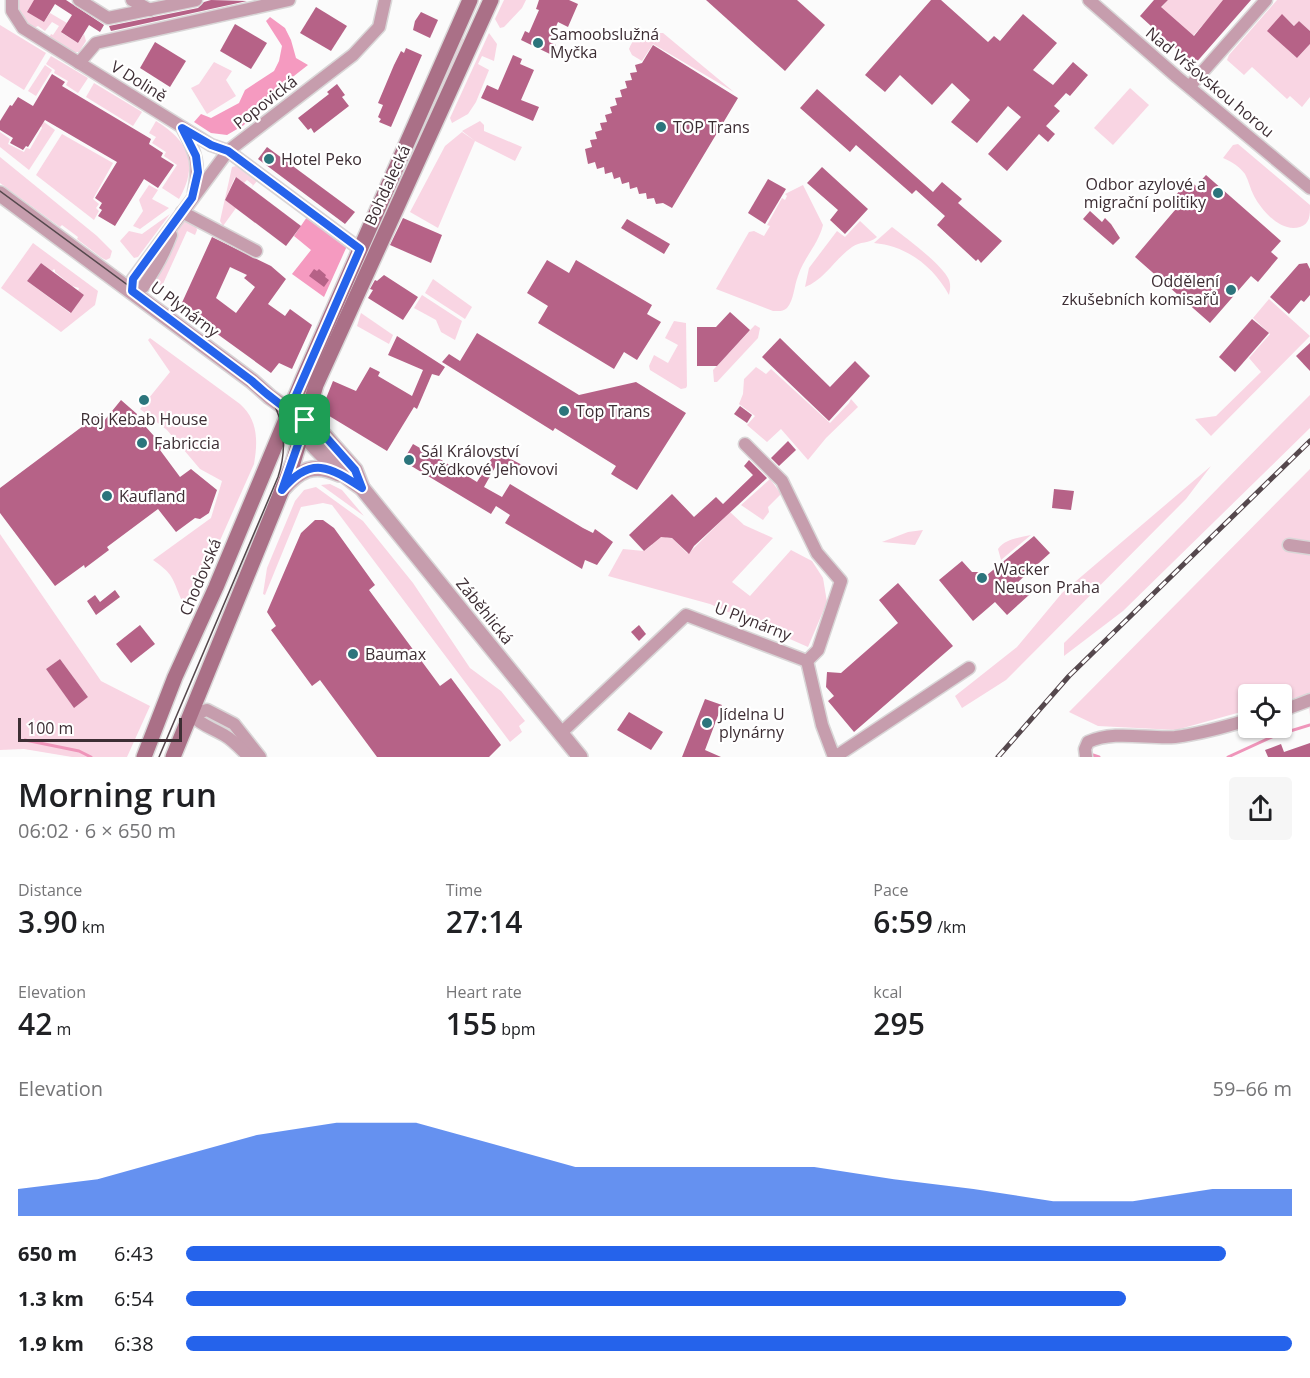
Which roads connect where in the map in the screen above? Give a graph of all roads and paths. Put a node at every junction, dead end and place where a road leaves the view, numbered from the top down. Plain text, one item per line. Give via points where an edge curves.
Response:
1 (12, 0) edge
2 (79, 0) edge
3 (132, 0) edge
4 (196, 0) edge
5 (289, 0) edge
6 (385, 0) edge
7 (470, 0) edge
8 (491, 0) edge
9 (1266, 0) edge
10 (1094, 2) edge
11 (150, 10) junction
12 (79, 63) junction
13 (1190, 86) junction
14 (182, 128) junction
15 (228, 151) junction
16 (1310, 188) edge
17 (0, 194) edge
18 (192, 198) junction
19 (179, 216) junction
20 (360, 249) junction
21 (256, 251) dead end
22 (132, 290) junction
23 (289, 411) junction
24 (303, 426) junction
25 (745, 444) dead end
26 (343, 476) junction
27 (362, 488) junction
28 (282, 490) junction
29 (1289, 545) dead end
30 (1310, 548) edge
31 (807, 661) junction
32 (969, 668) dead end
33 (1310, 700) edge
34 (1292, 707) edge
35 (191, 715) junction
36 (1238, 723) edge
37 (561, 733) junction
38 (1081, 753) edge
39 (144, 757) edge
40 (173, 757) edge
41 (249, 757) edge
42 (260, 757) edge
43 (580, 757) edge
44 (834, 757) edge

1 - 12 street, V Dolině via 12,10 23,28
2 - 11 street via 108,18
3 - 11 street
4 - 11 street
5 - 12 street, V Dolině via 96,43
6 - 15 street, Popovická via 379,27 353,55
7 - 20 main road, Bohdalecká
8 - 24 main road, Bohdalecká via 321,374
9 - 13 street
10 - 13 street, Nad Vršovskou horou
12 - 14 street, V Dolině
13 - 16 street, Nad Vršovskou horou
14 - 15 street, V Dolině
14 - 18 street via 196,156 198,172
15 - 18 street, Popovická
15 - 20 street, V Dolině
17 - 22 street, U Plynárny
18 - 19 street, Popovická
19 - 21 street
19 - 22 street, Popovická via 133,279
20 - 23 main road, Bohdalecká
22 - 23 street, U Plynárny
23 - 24 street, Záběhlická
23 - 39 main road, Chodovská
24 - 26 street, Záběhlická
24 - 27 street, Záběhlická via 324,435 355,470
24 - 28 main road
25 - 31 street via 782,481 817,553 841,581 818,650
26 - 27 street, Záběhlická
26 - 28 street via 326,468 308,469 295,475
27 - 37 street, Záběhlická
28 - 35 main road
29 - 30 street
31 - 37 street, U Plynárny via 686,615
31 - 44 street
32 - 44 street
33 - 34 street
35 - 40 main road
35 - 41 street via 233,741
35 - 42 street via 207,710 234,724
36 - 38 street via 1174,737 1095,738
37 - 43 street, Záběhlická

